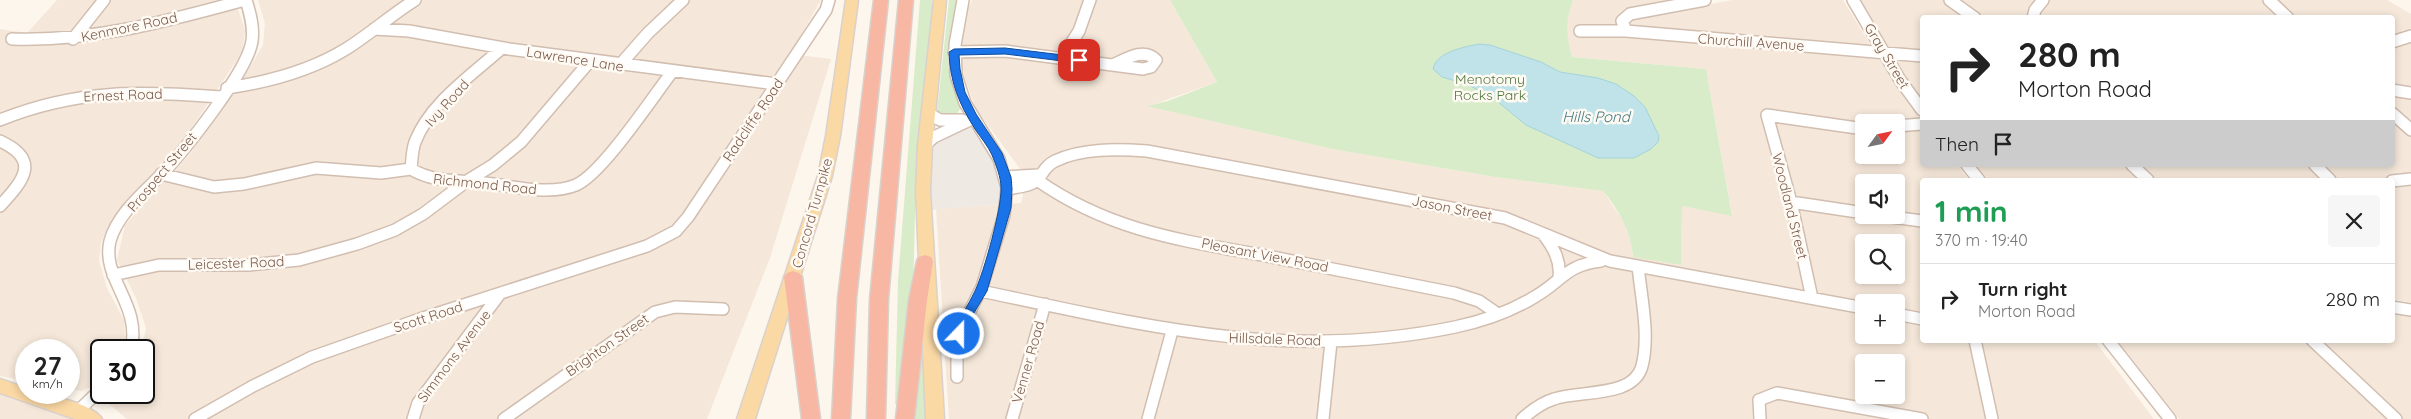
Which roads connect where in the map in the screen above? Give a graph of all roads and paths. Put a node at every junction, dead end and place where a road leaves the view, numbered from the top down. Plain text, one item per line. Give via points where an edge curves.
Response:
1 (104, 0) edge
2 (245, 0) edge
3 (416, 0) edge
4 (683, 0) edge
5 (829, 0) edge
6 (852, 0) edge
7 (881, 0) edge
8 (906, 0) edge
9 (940, 0) edge
10 (963, 0) edge
11 (1090, 0) edge
12 (1705, 0) edge
13 (1853, 0) edge
14 (1950, 0) edge
15 (2043, 0) edge
16 (2270, 0) edge
17 (1971, 15) edge
18 (2034, 15) edge
19 (2285, 15) edge
20 (374, 30) junction
21 (1580, 30) dead end
22 (1626, 31) junction
23 (2411, 36) edge
24 (12, 39) dead end
25 (73, 39) junction
26 (2395, 41) edge
27 (502, 48) junction
28 (954, 52) junction
29 (1885, 53) junction
30 (1920, 56) edge
31 (1062, 58) junction
32 (590, 61) junction
33 (1113, 65) dead end
34 (620, 66) junction
35 (672, 72) junction
36 (776, 84) junction
37 (2395, 90) edge
38 (224, 92) junction
39 (2411, 92) edge
40 (1920, 107) edge
41 (928, 113) junction
42 (2395, 116) edge
43 (974, 118) junction
44 (0, 120) edge
45 (1920, 124) edge
46 (1905, 125) edge
47 (1855, 128) edge
48 (2411, 130) edge
49 (0, 141) edge
50 (925, 145) junction
51 (1969, 167) edge
52 (2134, 167) edge
53 (2317, 167) edge
54 (411, 169) junction
55 (161, 174) junction
56 (1037, 177) junction
57 (1977, 178) edge
58 (2146, 178) edge
59 (2328, 178) edge
60 (2395, 180) edge
61 (2411, 180) edge
62 (467, 181) junction
63 (1006, 183) junction
64 (1791, 202) junction
65 (0, 206) edge
66 (1855, 212) edge
67 (1905, 219) edge
68 (1920, 221) edge
69 (1538, 229) junction
70 (670, 234) joint
71 (926, 261) junction
72 (1610, 261) junction
73 (1638, 266) junction
74 (113, 275) junction
75 (793, 277) junction
76 (1559, 277) junction
77 (981, 291) junction
78 (498, 295) junction
79 (1812, 298) junction
80 (1045, 304) junction
81 (1855, 306) edge
82 (2395, 307) edge
83 (723, 309) dead end
84 (2411, 310) edge
85 (1498, 314) junction
86 (1905, 315) edge
87 (1920, 318) edge
88 (1172, 331) junction
89 (134, 339) edge
90 (1331, 342) junction
91 (1976, 343) edge
92 (2110, 343) edge
93 (2315, 343) edge
94 (957, 377) dead end
95 (0, 386) edge
96 (90, 399) edge
97 (76, 412) junction
98 (92, 419) edge
99 (195, 419) edge
100 (413, 419) edge
101 (504, 419) edge
102 (746, 419) edge
103 (811, 419) edge
104 (841, 419) edge
105 (876, 419) edge
106 (905, 419) edge
107 (935, 419) edge
108 (1012, 419) edge
109 (1148, 419) edge
110 (1323, 419) edge
111 (1522, 419) edge
112 (1760, 419) edge
113 (1922, 419) edge
114 (1992, 419) edge
115 (2170, 419) edge
116 (2396, 419) edge

1 - 25 street
2 - 25 street, Kenmore Road via 124,31
2 - 38 street, Prospect Street via 253,24 253,43
3 - 20 street, Ernest Road
4 - 34 street via 648,33
5 - 36 street, Radcliffe Road via 826,10
6 - 75 main road, Concord Turnpike via 828,162
7 - 104 highway via 848,289
8 - 105 highway via 879,300
9 - 41 main road
10 - 28 street
11 - 31 street via 1079,31
12 - 22 street via 1630,14 1622,21
13 - 29 street, Gray Street
14 - 17 street
15 - 18 street
16 - 19 street
20 - 27 street, Lawrence Lane via 437,34
20 - 38 street, Ernest Road via 346,49 296,74
21 - 22 street, Churchill Avenue
22 - 29 street, Churchill Avenue
23 - 26 street
24 - 25 street, Kenmore Road
27 - 32 street, Lawrence Lane
27 - 54 street, Ivy Road via 460,85 431,117 415,141
28 - 31 street via 1005,51
28 - 43 street via 958,87
29 - 30 street, Churchill Avenue
29 - 40 street, Gray Street
31 - 33 street
32 - 34 street, Lawrence Lane
32 - 62 street, Leicester Road via 521,142
34 - 35 street, Lawrence Lane
35 - 36 street, Lawrence Lane
35 - 62 street, Richmond Road via 600,168 582,182 550,190
36 - 70 street, Radcliffe Road via 684,222
37 - 39 street
38 - 44 street, Ernest Road via 138,91 83,95 48,102
38 - 55 street, Prospect Street via 179,156
41 - 43 street via 943,121
41 - 50 main road
42 - 48 street
43 - 50 street via 934,137
43 - 63 street via 994,149
45 - 46 street
47 - 64 street, Woodland Street via 1767,115
49 - 65 street via 22,152 26,161 24,175
50 - 71 main road
51 - 57 street
52 - 58 street
53 - 59 street
54 - 55 street via 383,174 332,168 308,169 215,187
54 - 62 street, Richmond Road via 422,176 444,181
55 - 74 street, Prospect Street via 114,232 109,257
56 - 63 street, Jason Street via 1024,186
56 - 69 street, Jason Street via 1046,166 1073,156 1102,150 1133,150 1505,218
56 - 85 street, Pleasant View Road via 1060,196 1140,229 1454,293 1480,302
60 - 61 street
62 - 74 street, Leicester Road via 423,214 395,230 330,253 266,264 160,265
63 - 77 street via 1005,208
64 - 66 street
64 - 79 street, Woodland Street
67 - 68 street
69 - 72 street, Jason Street via 1574,248
69 - 76 street via 1556,254
70 - 78 street, Scott Road via 647,246
71 - 106 highway via 918,300
71 - 107 main road
72 - 73 street, Jason Street
72 - 76 street, Hillsdale Road via 1578,264
73 - 79 street, Jason Street
73 - 111 street via 1645,351 1643,367 1636,379 1625,387 1550,400 1534,406
74 - 89 street, Prospect Street via 131,312 136,328
75 - 102 main road, Concord Turnpike
75 - 103 highway
76 - 85 street, Hillsdale Road via 1537,296
77 - 80 street, Hillsdale Road
77 - 94 street via 961,328
78 - 99 street, Scott Road via 312,357
78 - 100 street, Simmons Avenue via 418,402
79 - 81 street, Jason Street
80 - 88 street, Hillsdale Road
80 - 108 street, Venner Road
82 - 84 street
83 - 101 street, Brighton Street via 680,306 655,312
85 - 90 street, Hillsdale Road via 1450,328
86 - 87 street
88 - 90 street, Hillsdale Road via 1240,339
88 - 109 street
90 - 110 street
91 - 114 street
92 - 115 street
93 - 116 street
95 - 97 main road
96 - 97 street
97 - 98 main road
112 - 113 street via 1759,400 1778,393

